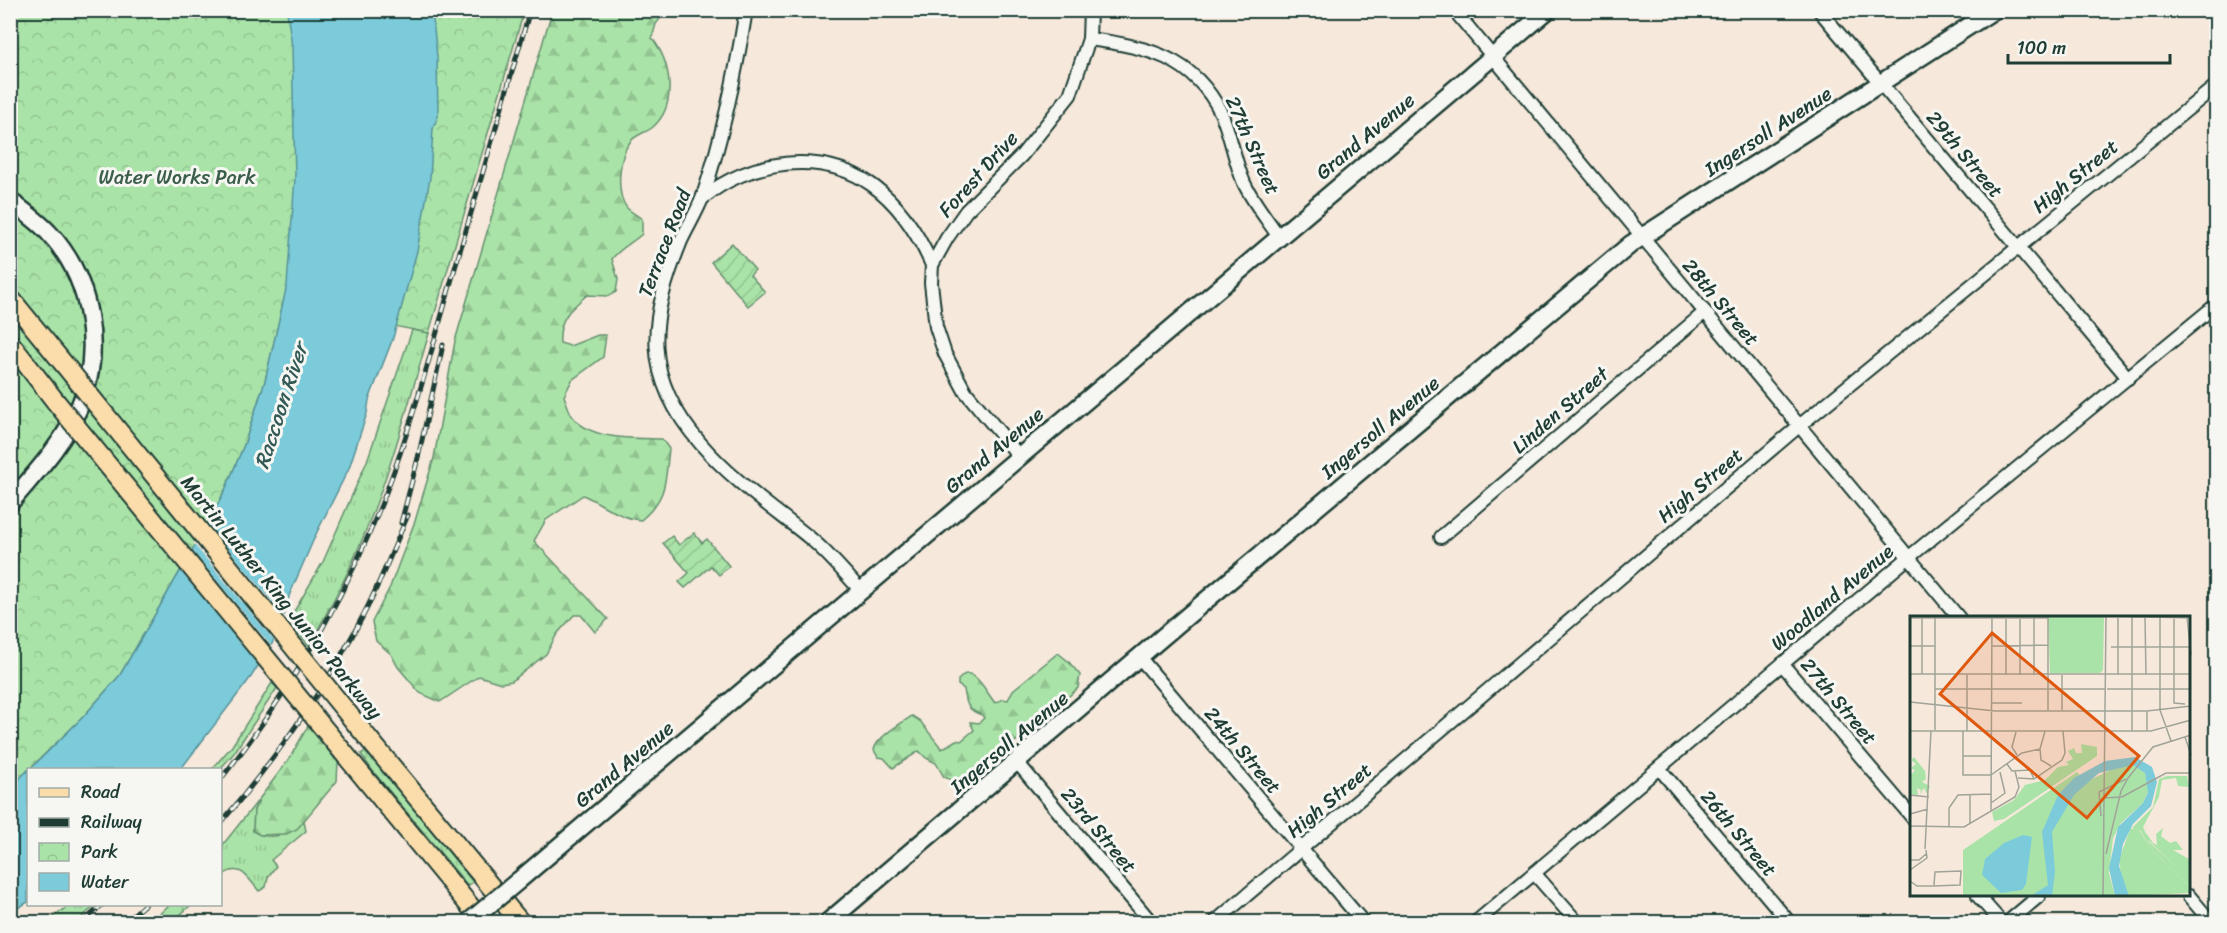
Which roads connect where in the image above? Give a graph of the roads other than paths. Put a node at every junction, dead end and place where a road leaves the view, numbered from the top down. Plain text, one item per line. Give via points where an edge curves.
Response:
1 (746, 10) edge
2 (1090, 10) edge
3 (1454, 10) edge
4 (1548, 10) edge
5 (1819, 10) edge
6 (1994, 10) edge
7 (1089, 39) junction
8 (1493, 56) junction
9 (1880, 84) junction
10 (2217, 86) edge
11 (702, 199) junction
12 (10, 201) edge
13 (1279, 237) junction
14 (1642, 237) junction
15 (2018, 248) junction
16 (932, 265) junction
17 (10, 298) edge
18 (2217, 305) edge
19 (1705, 312) junction
20 (10, 344) edge
21 (10, 360) edge
22 (30, 368) junction
23 (2128, 378) junction
24 (1799, 426) junction
25 (1019, 456) junction
26 (10, 503) edge
27 (1441, 537) dead end
28 (1908, 558) junction
29 (861, 591) junction
30 (1957, 616) edge
31 (1140, 658) junction
32 (1782, 664) junction
33 (1017, 762) junction
34 (1659, 768) junction
35 (1910, 816) edge
36 (1301, 849) junction
37 (1534, 873) junction
38 (1979, 897) edge
39 (2038, 897) edge
40 (2190, 897) edge
41 (469, 922) edge
42 (483, 922) edge
43 (520, 922) edge
44 (828, 922) edge
45 (1151, 922) edge
46 (1215, 922) edge
47 (1363, 922) edge
48 (1476, 922) edge
49 (1576, 922) edge
50 (1789, 922) edge
51 (2001, 922) edge
52 (2008, 922) edge
53 (2211, 922) edge

1 - 11 street, Terrace Road via 735,79
2 - 7 street, Forest Drive
3 - 8 street, 28th Street
4 - 8 main road, Grand Avenue
5 - 9 street, 29th Street
6 - 9 main road, Ingersoll Avenue
7 - 13 street, 27th Street via 1157,53 1194,75 1221,113 1244,182
7 - 16 street, Forest Drive via 1070,96 1022,155 966,211
8 - 13 main road, Grand Avenue
8 - 14 street, 28th Street
9 - 14 main road, Ingersoll Avenue
9 - 15 street, 29th Street
10 - 15 street, High Street
11 - 16 street via 717,186 768,166 807,164 836,168 862,179 885,196 911,228
11 - 29 street, Terrace Road via 676,253 660,305 656,350 666,390 681,418 716,459 757,498 817,544
12 - 26 main road via 51,235 66,257 86,301 92,326 88,384 78,409 64,436
13 - 25 main road, Grand Avenue
14 - 19 street, 28th Street
14 - 31 main road, Ingersoll Avenue
15 - 23 street, 29th Street
15 - 24 street, High Street
16 - 25 street via 936,327 945,354 965,391
17 - 43 main road, Martin Luther King Junior Parkway, bridge
18 - 23 street, Woodland Avenue
19 - 24 street, 28th Street
19 - 27 street, Linden Street
20 - 22 main road
21 - 22 main road
22 - 42 main road, bridge
23 - 28 street, Woodland Avenue
24 - 28 street, 28th Street
24 - 36 street, High Street
25 - 29 main road, Grand Avenue
28 - 30 street, 28th Street
28 - 32 street, Woodland Avenue
29 - 41 main road, Grand Avenue, bridge
31 - 33 main road, Ingersoll Avenue
31 - 36 street, 24th Street
32 - 34 street, Woodland Avenue
32 - 35 street, 27th Street
33 - 44 main road, Ingersoll Avenue
33 - 45 street, 23rd Street
34 - 37 street, Woodland Avenue
34 - 50 street, 26th Street
36 - 46 street, High Street
36 - 47 street, 24th Street
37 - 48 street, Woodland Avenue
37 - 49 street
38 - 51 street
39 - 52 street
40 - 53 street

